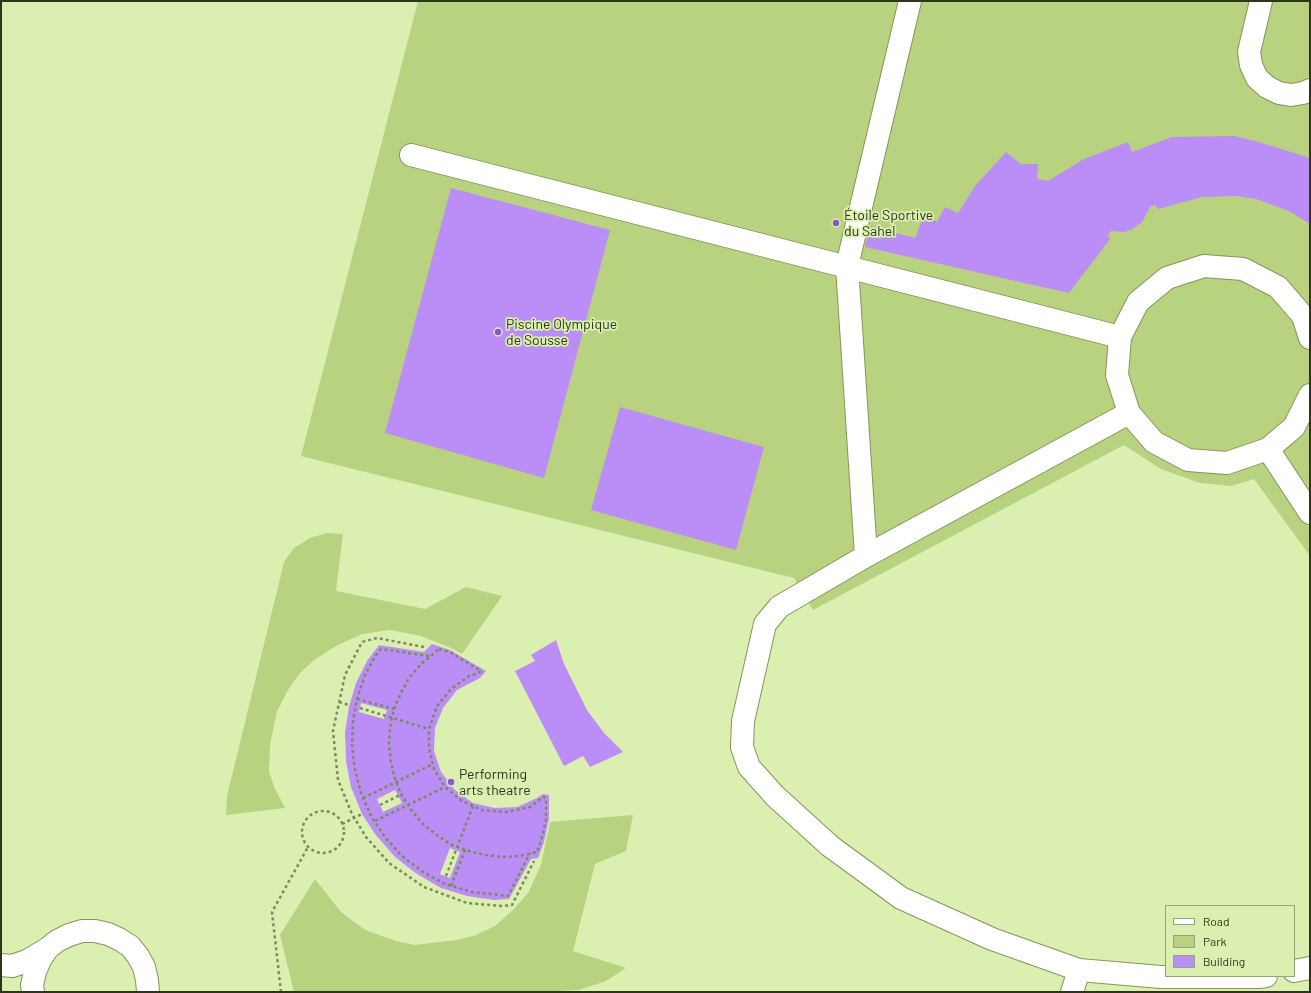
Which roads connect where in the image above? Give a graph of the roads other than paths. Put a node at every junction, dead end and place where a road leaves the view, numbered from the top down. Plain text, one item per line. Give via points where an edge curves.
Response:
1 (910, 1) edge
2 (1261, 1) edge
3 (1310, 90) edge
4 (411, 155) dead end
5 (847, 266) junction
6 (1120, 337) junction
7 (1310, 338) edge
8 (1310, 396) edge
9 (1129, 413) junction
10 (1268, 449) junction
11 (1310, 513) edge
12 (866, 556) junction
13 (48, 949) junction
14 (1, 965) edge
15 (1310, 968) edge
16 (1079, 970) junction
17 (1295, 971) edge
18 (1165, 977) edge
19 (1165, 977) edge
20 (1259, 977) edge
21 (147, 984) edge
22 (33, 992) edge
23 (161, 992) edge
24 (1072, 992) edge

1 - 5 street
2 - 3 street via 1249,52 1257,78 1279,93 1291,95
4 - 5 street
5 - 6 street
5 - 12 street
6 - 7 street via 1138,302 1167,278 1204,266 1243,269 1278,287 1303,316
6 - 9 street via 1117,375
8 - 10 street via 1294,426
9 - 10 street via 1154,442 1188,460 1227,463
9 - 12 street
10 - 11 street
12 - 16 street via 779,607 765,624 743,721 742,747 749,767 775,796 830,846 901,898 992,939
13 - 14 street via 27,961 12,966
13 - 21 street via 57,941 82,931 108,934 130,946 138,956 144,967
13 - 22 street via 35,972
15 - 17 street
16 - 18 street
16 - 24 street
19 - 20 street
21 - 23 street

